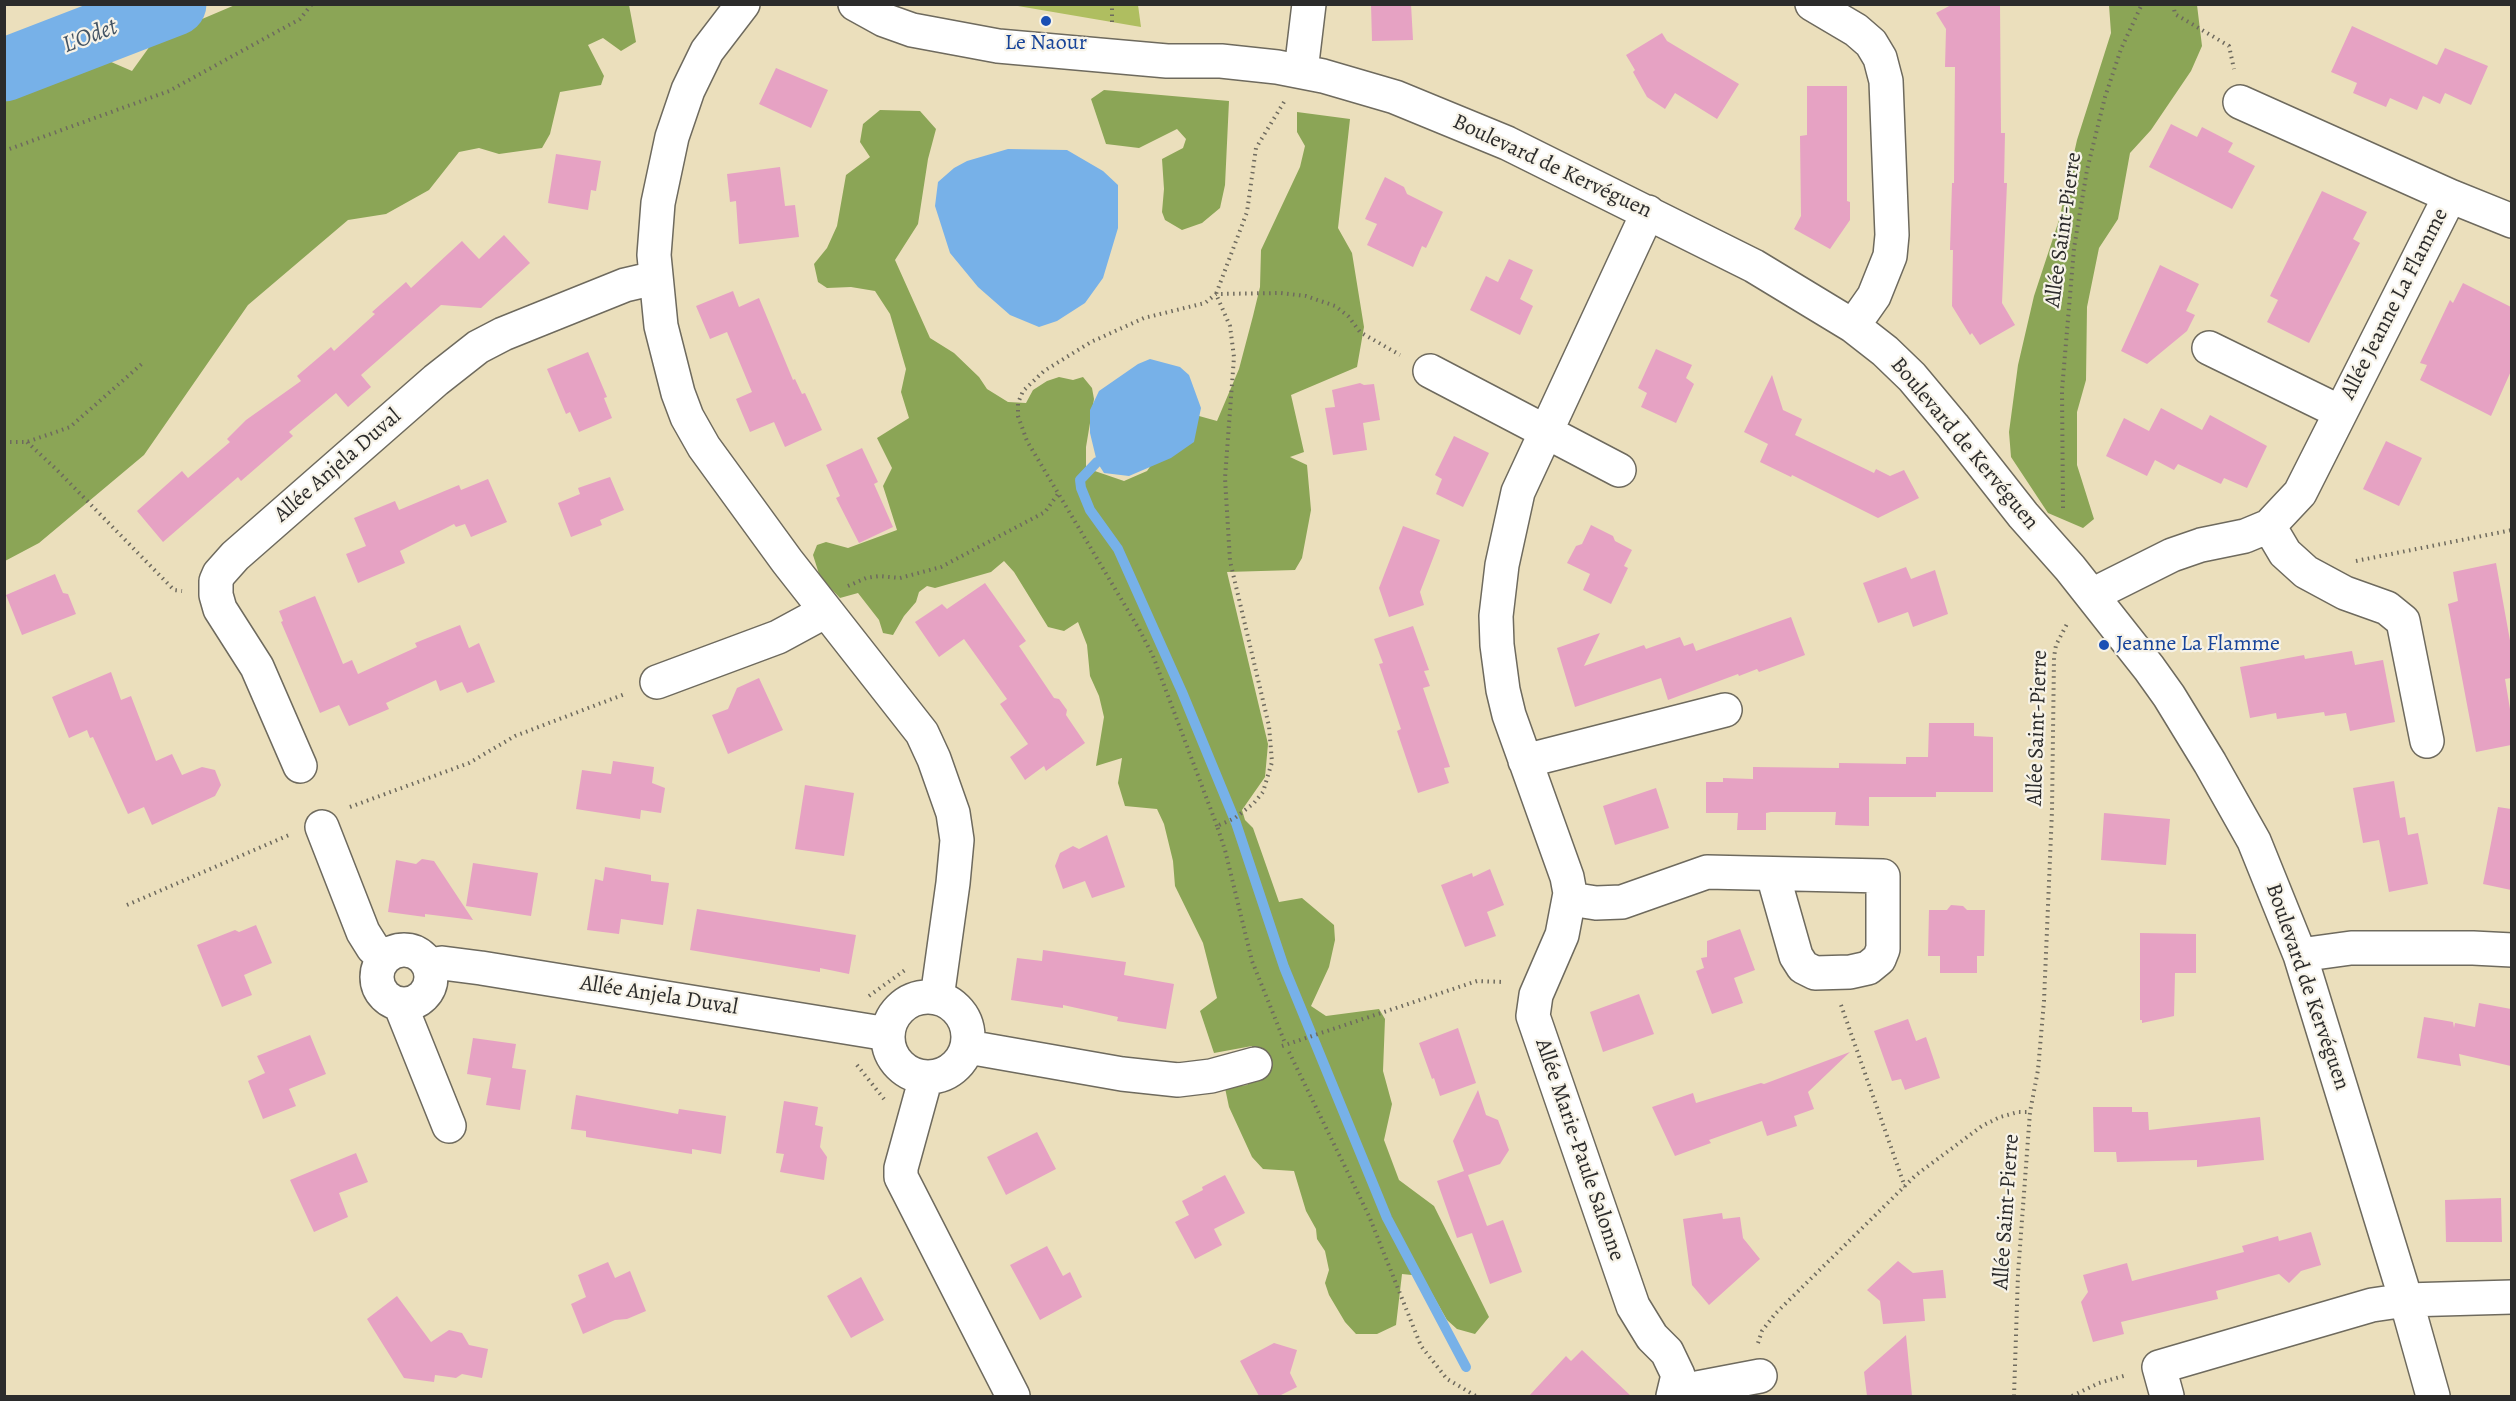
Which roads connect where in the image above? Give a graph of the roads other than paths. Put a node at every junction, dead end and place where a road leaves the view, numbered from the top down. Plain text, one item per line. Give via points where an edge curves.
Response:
1 (743, 4) edge
2 (855, 4) edge
3 (1309, 4) edge
4 (1812, 4) edge
5 (1301, 71) junction
6 (2240, 102) road end
7 (2450, 196) junction
8 (1647, 212) junction
9 (2511, 221) edge
10 (655, 278) junction
11 (1853, 326) junction
12 (2209, 348) dead end
13 (1430, 371) road end
14 (2340, 412) junction
15 (1546, 432) junction
16 (1620, 470) dead end
17 (2268, 526) junction
18 (822, 606) junction
19 (2081, 607) junction
20 (657, 682) road end
21 (1725, 710) dead end
22 (2427, 741) dead end
23 (1526, 761) junction
24 (300, 766) dead end
25 (310, 829) road end
26 (1773, 875) junction
27 (1570, 899) junction
28 (2511, 950) edge
29 (2300, 955) junction
30 (385, 957) junction
31 (428, 965) junction
32 (937, 998) junction
33 (400, 1004) junction
34 (888, 1034) junction
35 (968, 1047) junction
36 (1255, 1064) dead end
37 (926, 1077) junction
38 (449, 1126) dead end
39 (2511, 1297) edge
40 (2406, 1300) junction
41 (1760, 1376) dead end
42 (2163, 1382) edge
43 (1675, 1394) edge
44 (1013, 1396) edge
45 (2433, 1396) edge

1 - 10 street via 707,51 678,118 658,203
2 - 5 street, Boulevard de Kervéguen via 912,30 998,46
3 - 5 street
4 - 11 street via 1871,43 1886,81 1890,256 1874,296
5 - 8 street, Boulevard de Kervéguen via 1354,84 1432,111
6 - 7 street, Allée Jeanne La Flamme
7 - 9 street, Allée Jeanne La Flamme
7 - 14 street, Allée Jeanne La Flamme
8 - 11 street, Boulevard de Kervéguen via 1754,266
8 - 15 street, Allée Marie-Paule Salonne
10 - 18 street via 668,361 687,417 721,474
10 - 24 street, Allée Anjela Duval via 625,285 478,347 235,556 216,581 223,616 257,667
11 - 19 street, Boulevard de Kervéguen via 1912,377 2023,515
12 - 14 street, Allée Jeanne La Flamme
13 - 15 street
14 - 17 street, Allée Jeanne La Flamme via 2300,493
15 - 16 street
15 - 23 street, Allée Marie-Paule Salonne via 1518,492 1502,565 1496,616 1503,690
17 - 19 street, Allée Jeanne La Flamme via 2172,555
17 - 22 street via 2285,553 2306,572 2323,583 2386,608 2403,621
18 - 20 street via 778,637
18 - 32 street via 922,733 953,813 957,840
19 - 29 street, Boulevard de Kervéguen via 2169,696 2262,858
21 - 23 street
23 - 27 street, Allée Marie-Paule Salonne via 1567,877
25 - 30 street via 363,932 373,948
26 - 26 street via 1882,876 1883,949 1879,958 1868,968 1850,972 1815,973 1803,967 1796,956
26 - 27 street via 1707,872 1622,902
27 - 43 street, Allée Marie-Paule Salonne via 1562,935 1536,995 1533,1016 1633,1306 1674,1364 1678,1375
28 - 29 street via 2351,948
29 - 40 street, Boulevard de Kervéguen
30 - 31 street via 406,950
30 - 33 street via 377,981 385,996
31 - 33 street via 431,978 425,994 409,1004
31 - 34 street, Allée Anjela Duval via 442,963
32 - 34 street via 905,1004 891,1022
32 - 35 street via 949,1002 962,1016 969,1035
33 - 38 street
34 - 37 street via 889,1046 902,1068
35 - 36 street via 1178,1080
35 - 37 street via 958,1065 948,1072
37 - 44 street via 901,1178
39 - 40 street
40 - 42 street via 2372,1305
40 - 45 street, Boulevard de Kervéguen
41 - 43 street, Allée Marie-Paule Salonne

